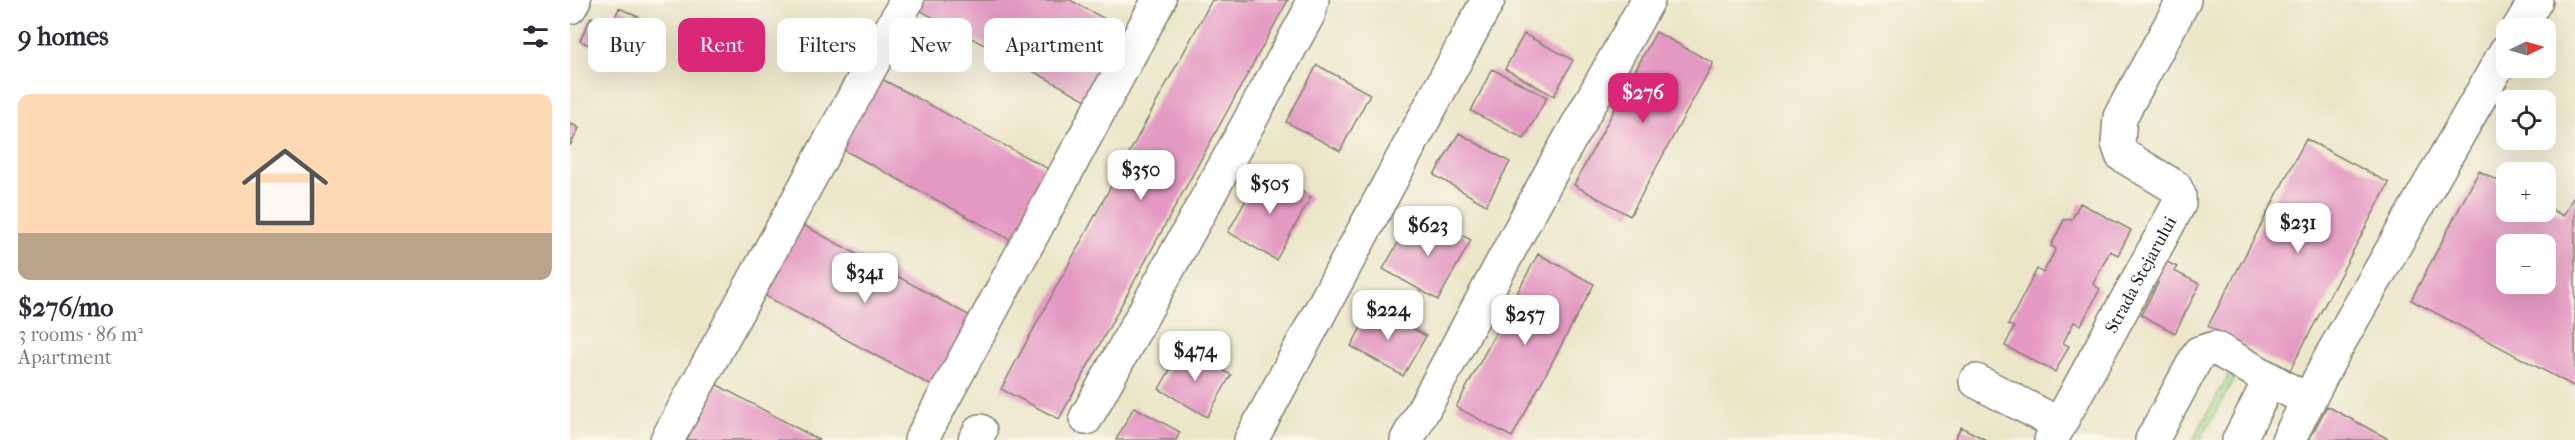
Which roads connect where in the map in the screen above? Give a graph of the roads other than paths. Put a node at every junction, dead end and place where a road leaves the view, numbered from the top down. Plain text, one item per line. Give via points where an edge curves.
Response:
1 (574, 0) edge
2 (907, 0) edge
3 (1159, 0) edge
4 (1312, 0) edge
5 (1488, 0) edge
6 (1648, 0) edge
7 (2184, 0) edge
8 (2536, 0) edge
9 (570, 7) edge
10 (2525, 18) edge
11 (2496, 69) edge
12 (2270, 380) junction
13 (1976, 381) dead end
14 (2308, 401) junction
15 (1086, 418) dead end
16 (2055, 432) edge
17 (667, 440) edge
18 (921, 440) edge
19 (1251, 440) edge
20 (1407, 440) edge
21 (2152, 440) edge
22 (2239, 440) edge
23 (2288, 440) edge

1 - 9 street
2 - 17 street
3 - 18 street
4 - 15 street via 1309,13
5 - 19 street
6 - 20 street
7 - 16 street, Strada Stejarului via 2120,117 2118,131 2122,155 2175,187 2179,204
8 - 10 street
11 - 14 street
12 - 14 street
12 - 21 street via 2215,348 2205,349 2199,353
12 - 22 street
13 - 16 street
14 - 23 street

